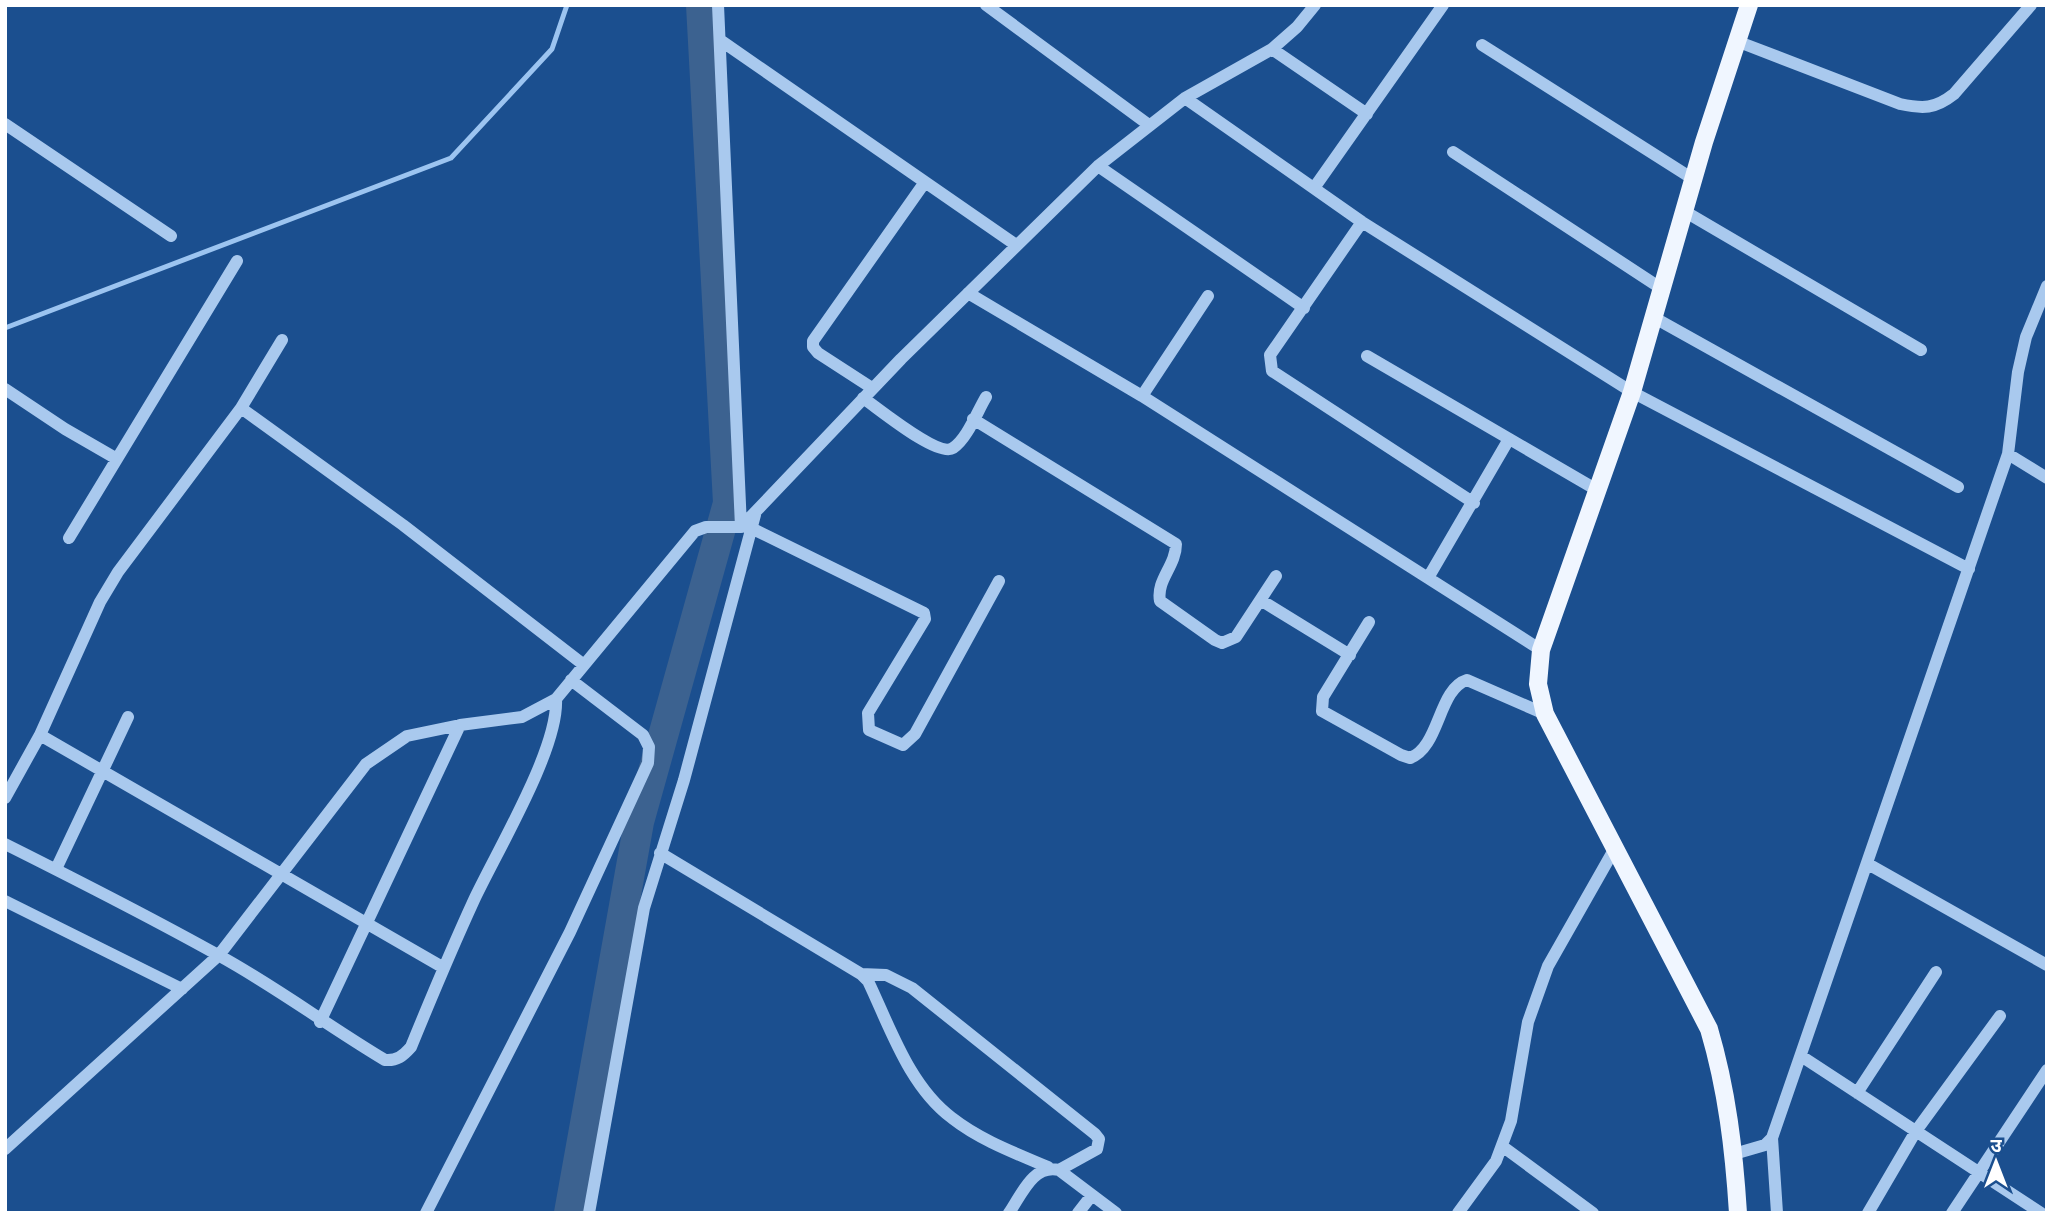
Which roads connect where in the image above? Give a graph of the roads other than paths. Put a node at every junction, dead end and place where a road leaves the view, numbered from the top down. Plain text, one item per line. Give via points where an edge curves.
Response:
1 (718, 5) edge
2 (986, 5) edge
3 (1315, 5) edge
4 (1443, 5) edge
5 (1749, 5) edge
6 (2031, 5) edge
7 (720, 40) junction
8 (1739, 42) junction
9 (1482, 45) dead end
10 (1272, 48) junction
11 (1185, 99) junction
12 (1367, 114) junction
13 (5, 124) edge
14 (1149, 125) junction
15 (1453, 152) dead end
16 (1098, 166) junction
17 (1693, 179) junction
18 (925, 182) junction
19 (1314, 188) junction
20 (1684, 211) junction
21 (1362, 222) junction
22 (172, 236) dead end
23 (1016, 245) junction
24 (237, 261) dead end
25 (2047, 286) edge
26 (1662, 289) junction
27 (968, 293) junction
28 (1208, 296) dead end
29 (1304, 309) junction
30 (1653, 317) junction
31 (282, 340) dead end
32 (1921, 350) dead end
33 (1367, 356) dead end
34 (5, 389) edge
35 (1632, 392) junction
36 (868, 393) junction
37 (1142, 396) junction
38 (986, 397) dead end
39 (241, 408) junction
40 (973, 419) junction
41 (1510, 439) junction
42 (2008, 454) junction
43 (117, 459) junction
44 (2047, 478) edge
45 (1958, 487) dead end
46 (1597, 490) junction
47 (1474, 503) junction
48 (741, 528) junction
49 (69, 538) dead end
50 (1969, 569) junction
51 (1276, 576) dead end
52 (1428, 578) junction
53 (999, 581) dead end
54 (1262, 601) junction
55 (1369, 622) dead end
56 (1541, 650) junction
57 (1350, 655) junction
58 (584, 665) junction
59 (571, 680) junction
60 (556, 699) junction
61 (1545, 714) junction
62 (128, 717) dead end
63 (460, 725) junction
64 (40, 735) junction
65 (101, 772) junction
66 (5, 798) edge
67 (5, 844) edge
68 (1615, 848) junction
69 (660, 853) junction
70 (1868, 864) junction
71 (56, 869) junction
72 (282, 875) junction
73 (5, 901) edge
74 (366, 924) junction
75 (219, 956) junction
76 (2047, 965) edge
77 (443, 968) junction
78 (1936, 972) dead end
79 (861, 974) junction
80 (182, 989) junction
81 (2000, 1016) dead end
82 (320, 1022) junction
83 (1801, 1056) junction
84 (2047, 1070) edge
85 (1857, 1093) junction
86 (1916, 1131) junction
87 (1772, 1139) junction
88 (1502, 1146) junction
89 (5, 1149) edge
90 (1734, 1154) junction
91 (1054, 1168) junction
92 (1979, 1172) junction
93 (1092, 1195) junction
94 (2047, 1206) edge
95 (1465, 1211) edge
96 (426, 1213) edge
97 (589, 1213) edge
98 (1009, 1213) edge
99 (1078, 1213) edge
100 (1116, 1213) edge
101 (1593, 1213) edge
102 (1738, 1213) edge
103 (1777, 1213) edge
104 (1868, 1213) edge
105 (1952, 1213) edge
106 (2042, 1213) edge

1 - 7 street
2 - 14 street
3 - 10 street
4 - 12 street
5 - 8 main road
6 - 8 street via 1954,94 1923,109
7 - 18 street
7 - 48 street
8 - 17 main road
9 - 17 street
10 - 11 street
10 - 12 street
11 - 14 street
11 - 19 street
12 - 19 street
13 - 22 street
14 - 16 street
15 - 26 street
16 - 23 street
16 - 29 street
17 - 20 main road
18 - 23 street
18 - 36 street via 813,341 818,353
19 - 21 street
20 - 26 main road
20 - 32 street
21 - 29 street
21 - 35 street
23 - 27 street
24 - 43 street
25 - 42 street via 2026,337
26 - 30 main road
27 - 36 street
27 - 37 street
28 - 37 street
29 - 47 street via 1270,355 1272,371
30 - 35 main road
30 - 45 street
31 - 39 street
33 - 41 street
34 - 43 street
35 - 46 main road
35 - 50 street
36 - 40 street via 931,446 945,450 960,441
36 - 48 street
37 - 52 street
38 - 40 street
39 - 58 street via 403,525
39 - 64 street via 118,572
40 - 54 street via 1176,544 1173,561 1160,584 1160,601 1215,640 1229,642 1236,637
41 - 46 street
41 - 47 street
42 - 44 street
42 - 50 street
43 - 49 street
46 - 56 main road
47 - 52 street
48 - 53 street via 924,613 925,619 867,721 869,730 896,744 903,745 915,734
48 - 58 street via 714,526 695,531
48 - 69 street via 684,780
50 - 70 street
51 - 54 street
52 - 56 street
54 - 57 street
55 - 57 street
56 - 61 main road via 1538,684
57 - 61 street via 1322,697 1322,711 1410,758 1423,750 1454,689 1467,680
58 - 59 street
59 - 60 street
59 - 96 street via 643,736 649,747 648,763 570,932
60 - 63 street via 522,717
60 - 77 street via 557,716 547,748
61 - 68 main road
62 - 65 street
63 - 72 street via 407,736 366,764
63 - 74 street
64 - 65 street
64 - 66 street
65 - 71 street
65 - 72 street
67 - 71 street
68 - 88 street via 1535,996
68 - 90 main road via 1709,1029 1721,1068
69 - 79 street
69 - 97 street via 636,942
70 - 76 street
70 - 83 street
71 - 75 street
72 - 74 street
72 - 75 street
73 - 80 street
74 - 77 street
74 - 82 street
75 - 80 street
75 - 82 street
77 - 82 street via 411,1047 403,1056 384,1060
78 - 85 street
79 - 91 street via 906,1062 944,1111 980,1136
79 - 91 street via 886,975 912,988 1099,1139 1097,1149
80 - 89 street
81 - 86 street
83 - 85 street
83 - 87 street
84 - 92 street
85 - 86 street
86 - 92 street
86 - 104 street
87 - 90 street via 1765,1146
87 - 103 street
88 - 95 street
88 - 101 street
90 - 102 main road
91 - 93 street
91 - 98 street via 1039,1170
92 - 105 street
92 - 106 street
93 - 99 street
93 - 100 street
94 - 106 street

